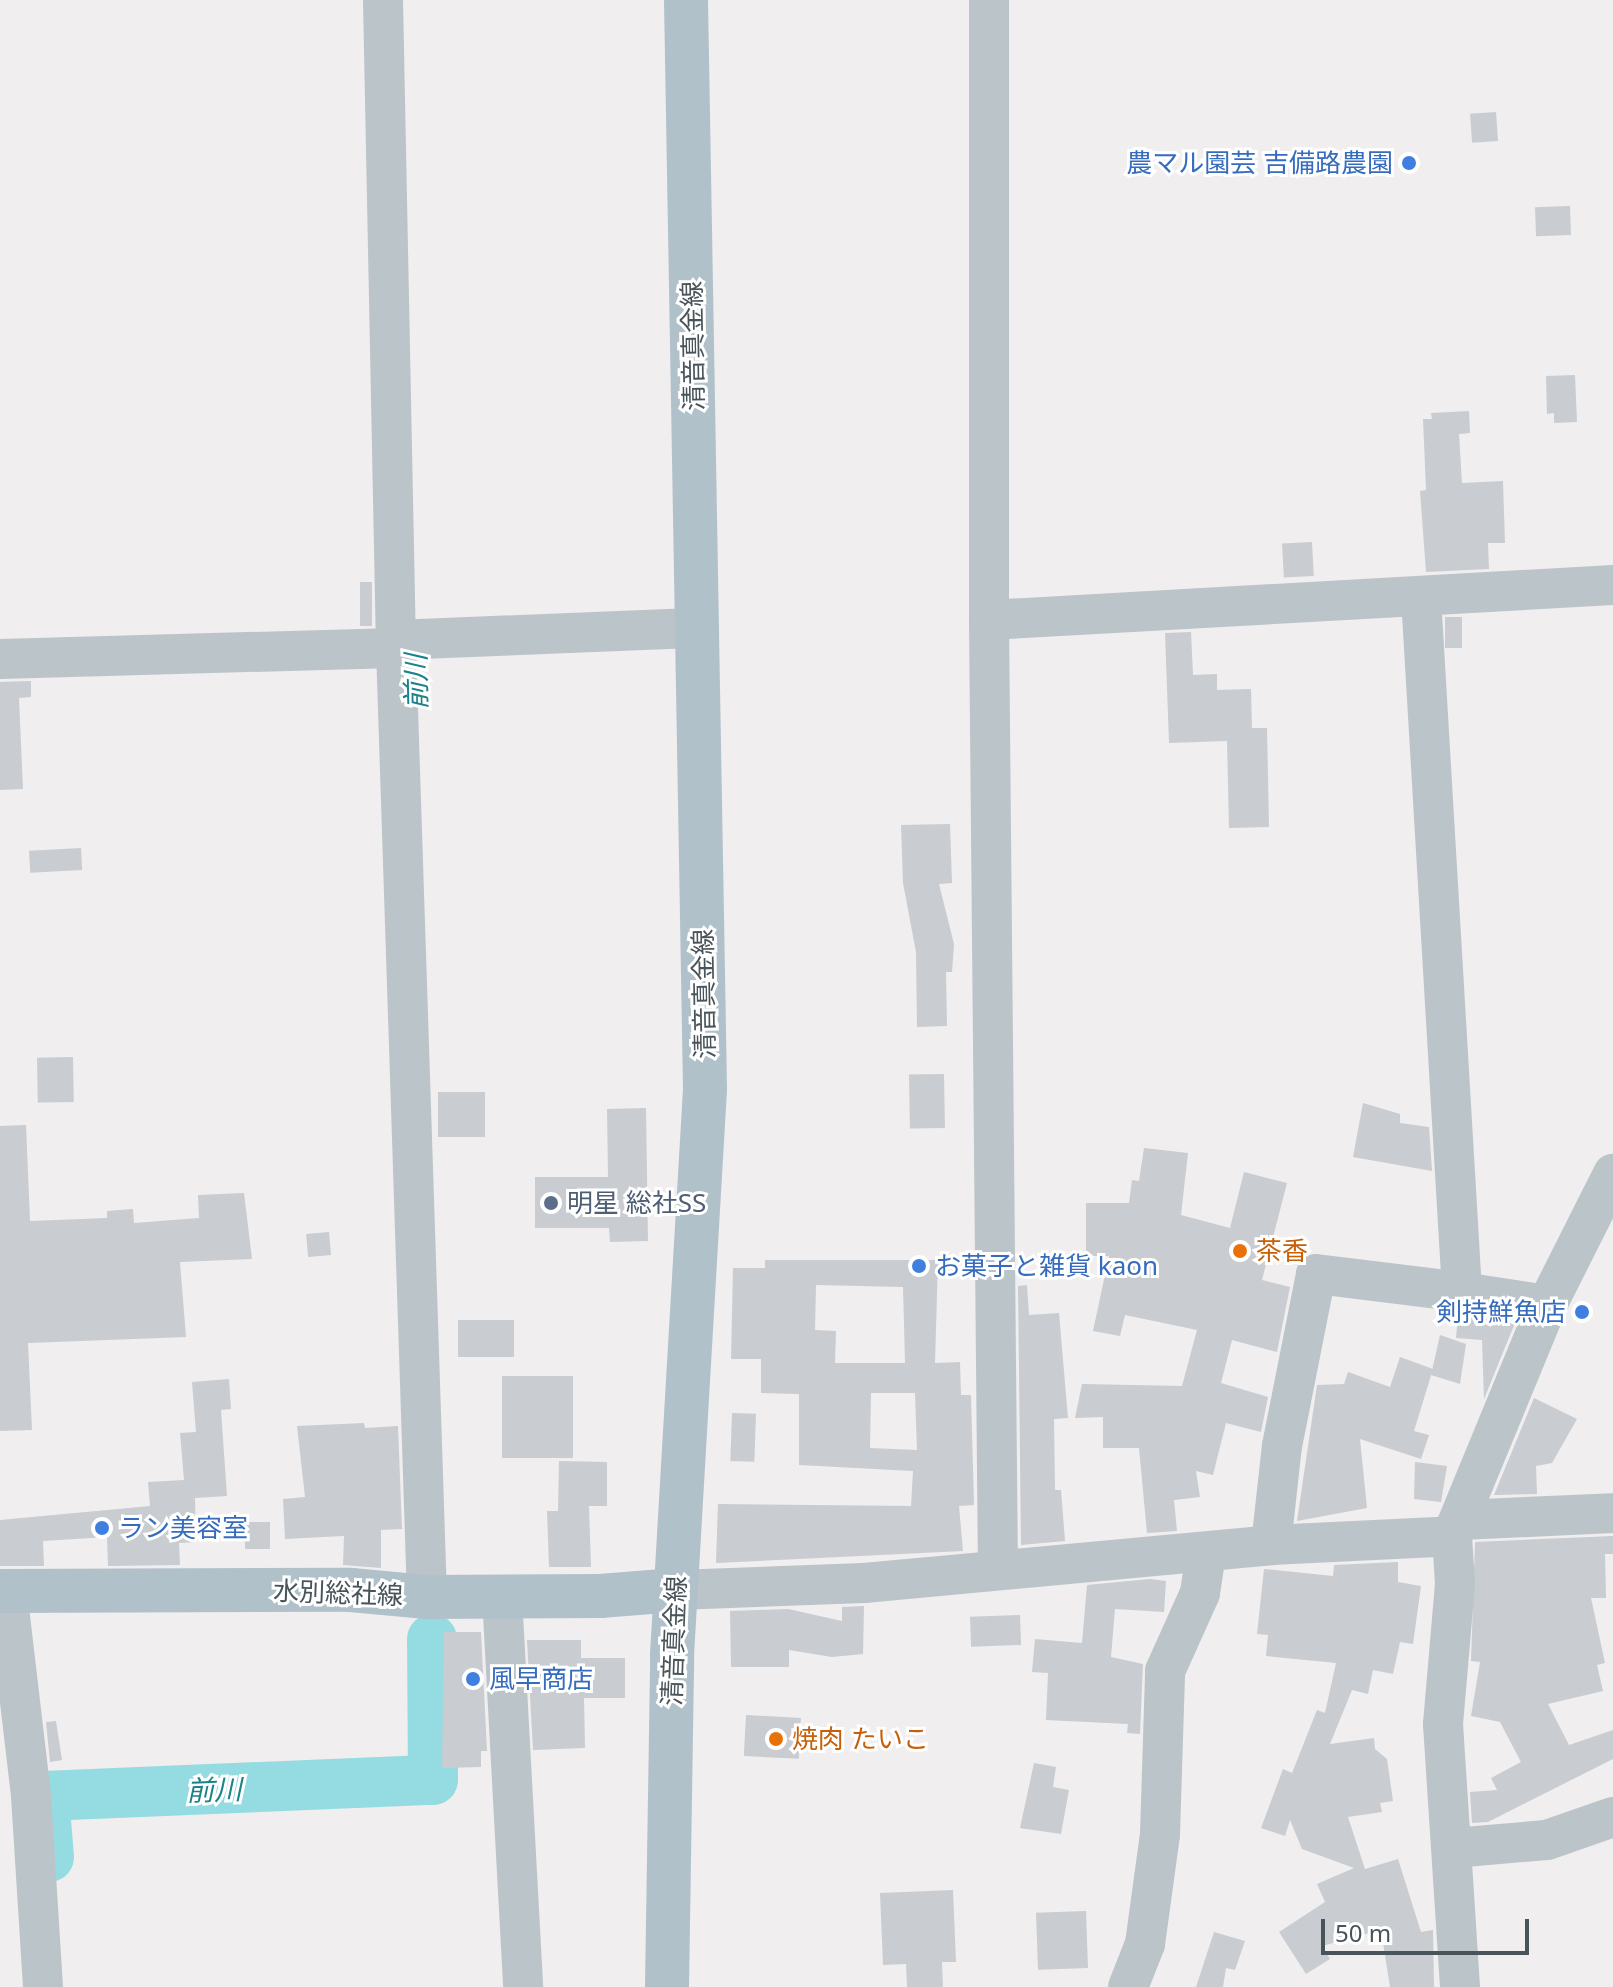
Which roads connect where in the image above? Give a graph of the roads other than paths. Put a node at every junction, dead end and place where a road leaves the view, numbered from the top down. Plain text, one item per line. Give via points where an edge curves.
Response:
1 (383, 0) edge
2 (686, 0) edge
3 (989, 0) edge
4 (1613, 585) edge
5 (1421, 597) junction
6 (989, 620) junction
7 (699, 628) junction
8 (404, 641) junction
9 (0, 659) edge
10 (1613, 1174) edge
11 (1462, 1292) junction
12 (1547, 1305) junction
13 (1613, 1513) edge
14 (1456, 1528) junction
15 (1271, 1545) junction
16 (1206, 1553) junction
17 (998, 1568) junction
18 (676, 1590) junction
19 (3, 1591) edge
20 (502, 1596) junction
21 (427, 1597) junction
22 (1613, 1817) edge
23 (1453, 1848) junction
24 (43, 1987) edge
25 (523, 1987) edge
26 (667, 1987) edge
27 (1128, 1987) edge
28 (1460, 1987) edge

1 - 8 street
2 - 7 main road, 清音真金線
3 - 6 street
4 - 5 street
5 - 6 street
5 - 11 street
6 - 17 street
7 - 8 street
7 - 18 main road, 清音真金線 via 705,1089
8 - 9 street
8 - 21 street
10 - 12 street
11 - 12 street
11 - 15 street via 1316,1274 1282,1446
12 - 14 street
13 - 14 street
14 - 15 street
14 - 23 street via 1443,1724
15 - 16 street
16 - 17 street
16 - 27 street via 1200,1593 1165,1671 1160,1834 1145,1944
17 - 18 street via 864,1583
18 - 20 main road, 水別総社線
18 - 26 main road, 清音真金線
19 - 21 main road, 水別総社線 via 351,1590
19 - 24 street via 31,1796
20 - 21 main road, 水別総社線
20 - 25 street
22 - 23 street via 1547,1840
23 - 28 street

